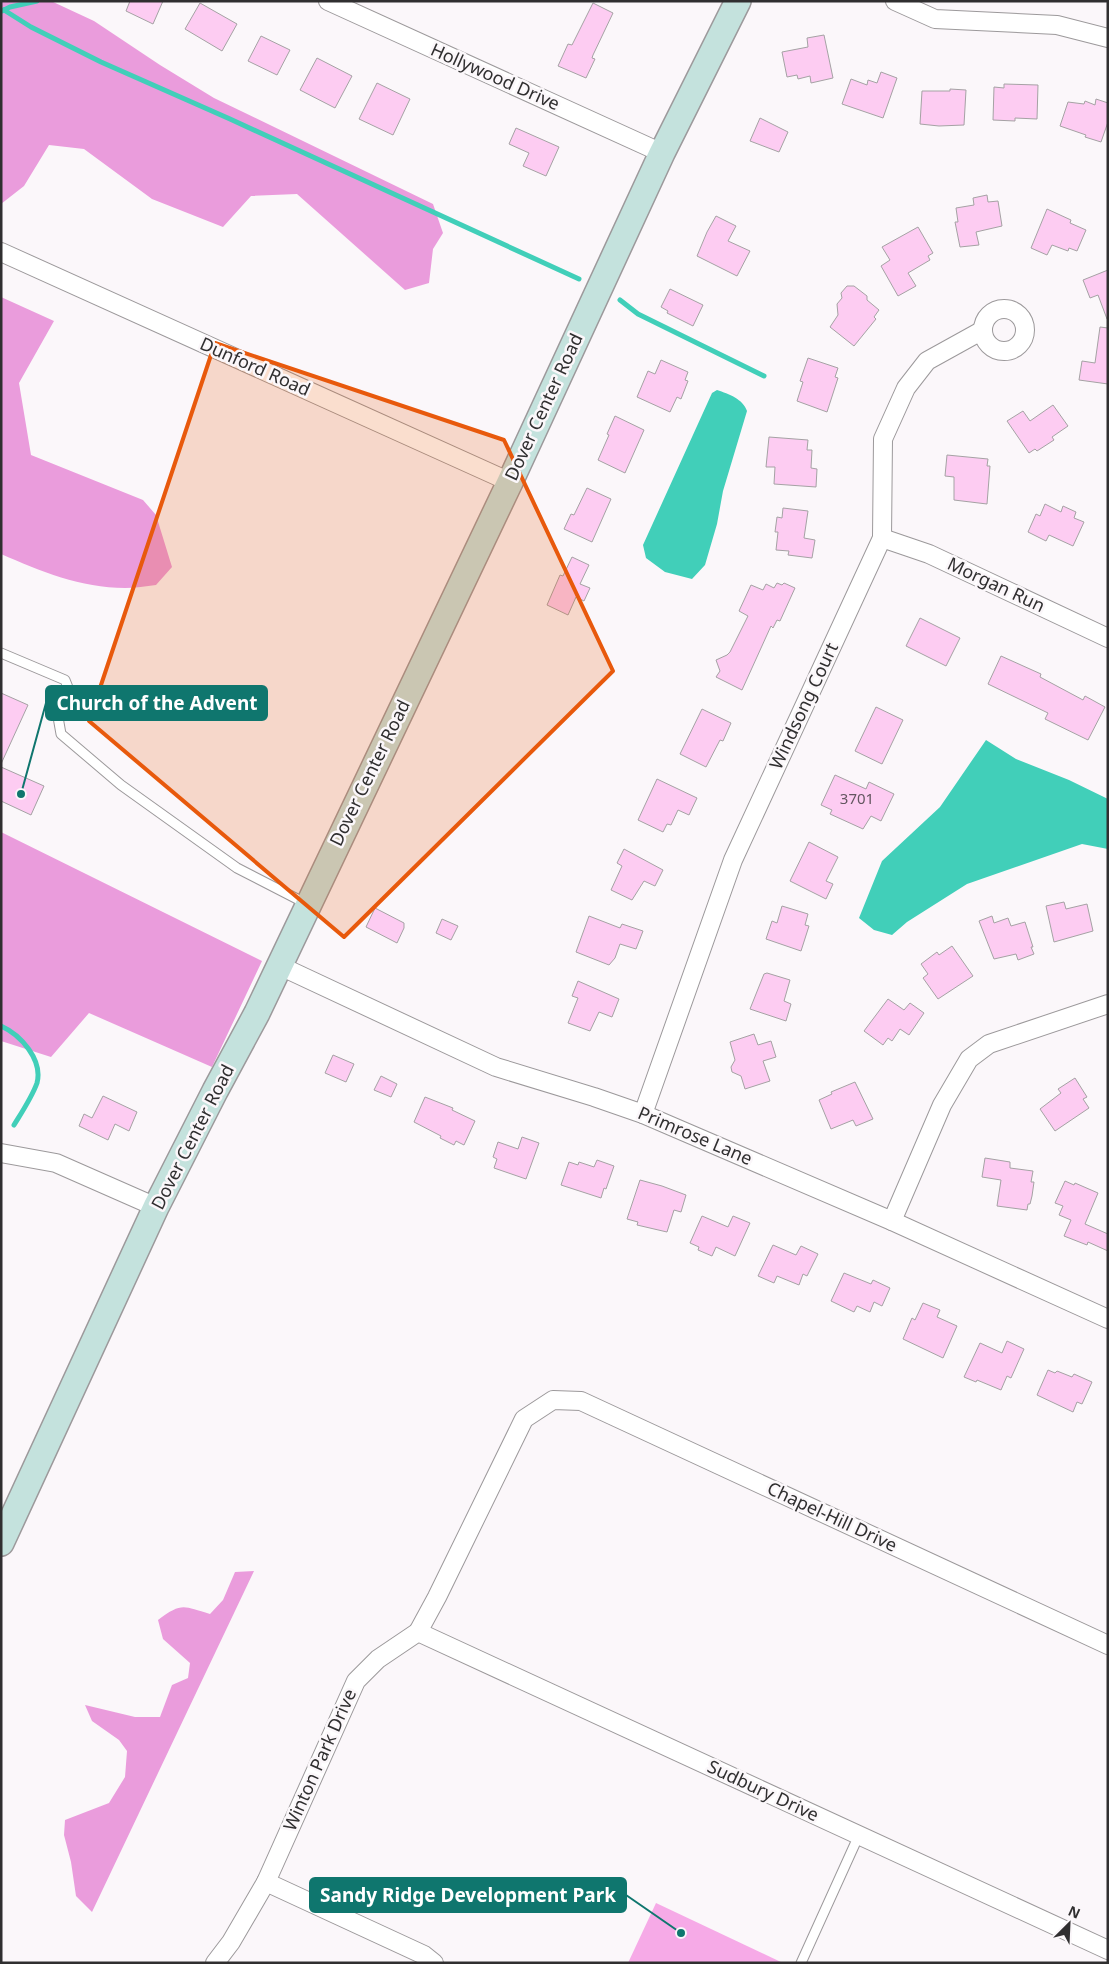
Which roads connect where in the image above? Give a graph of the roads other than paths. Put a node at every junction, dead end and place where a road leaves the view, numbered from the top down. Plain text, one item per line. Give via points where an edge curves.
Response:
1 (328, 1) edge
2 (738, 1) edge
3 (895, 1) edge
4 (1108, 38) edge
5 (662, 153) junction
6 (1, 252) edge
7 (983, 330) dead end
8 (510, 482) junction
9 (882, 538) junction
10 (1108, 638) edge
11 (1, 653) edge
12 (307, 904) junction
13 (278, 965) junction
14 (1108, 1004) edge
15 (643, 1114) junction
16 (1, 1153) edge
17 (156, 1207) junction
18 (892, 1221) junction
19 (1108, 1319) edge
20 (553, 1400) joint
21 (1, 1543) edge
22 (418, 1632) junction
23 (1108, 1644) edge
24 (859, 1835) junction
25 (266, 1882) junction
26 (1108, 1950) edge
27 (215, 1963) edge
28 (434, 1963) edge
29 (801, 1963) edge

1 - 5 street, Hollywood Drive
2 - 5 street, Dover Center Road
3 - 4 street via 935,19 1057,25
5 - 8 street, Dover Center Road
6 - 8 street, Dunford Road
7 - 9 street, Windsong Court via 927,361 906,388 883,439
8 - 12 street, Dover Center Road
9 - 10 street, Morgan Run via 929,554
9 - 15 street, Windsong Court via 733,860
11 - 12 lane via 65,680 69,690 58,717 61,734 121,785 237,868
12 - 13 street, Dover Center Road
13 - 15 street, Primrose Lane via 496,1067
13 - 17 street, Dover Center Road via 257,1013
14 - 18 street via 990,1044 969,1059 942,1104
15 - 18 street, Primrose Lane
16 - 17 street via 56,1163
17 - 21 street, Dover Center Road
18 - 19 street, Primrose Lane
20 - 22 street, Winton Park Drive via 524,1419
20 - 23 street, Chapel-Hill Drive via 581,1401
22 - 24 street, Sudbury Drive
22 - 25 street, Winton Park Drive via 378,1659 356,1681
24 - 26 street, Sudbury Drive
24 - 29 lane
25 - 27 street, Winton Park Drive
25 - 28 street via 424,1955

